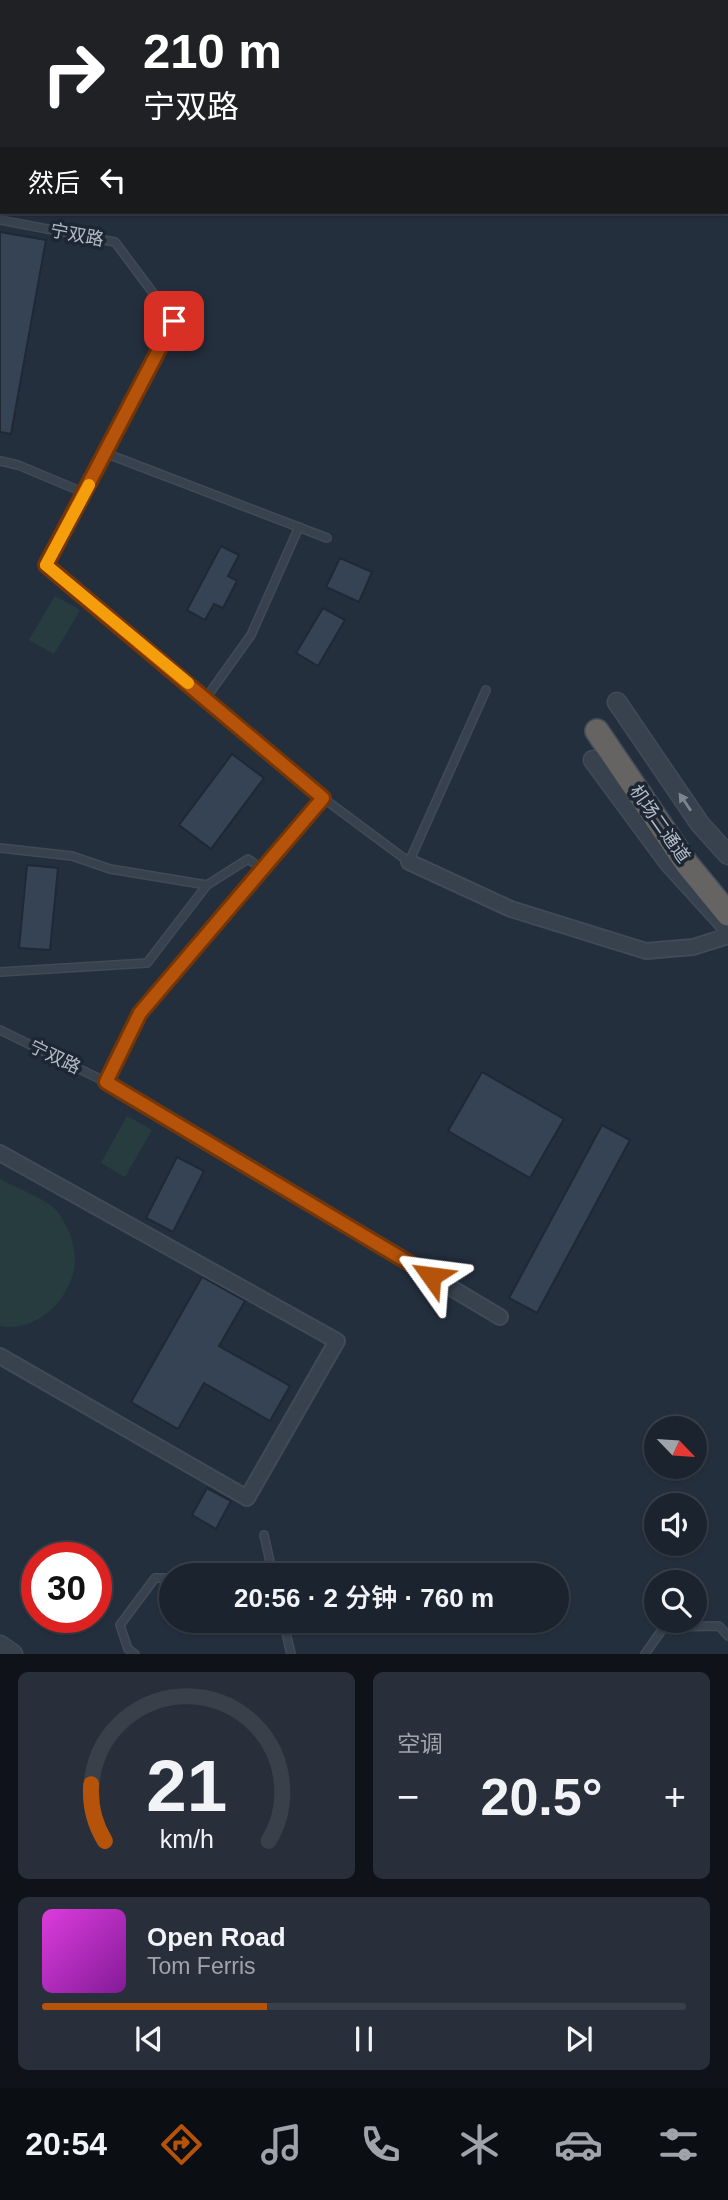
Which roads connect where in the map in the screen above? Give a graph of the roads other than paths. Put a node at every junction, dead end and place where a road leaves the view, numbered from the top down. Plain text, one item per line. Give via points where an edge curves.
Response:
1 (0, 220) edge
2 (105, 453) junction
3 (0, 461) edge
4 (85, 493) junction
5 (299, 527) junction
6 (327, 538) dead end
7 (486, 690) dead end
8 (206, 698) junction
9 (608, 719) junction
10 (593, 760) dead end
11 (323, 798) junction
12 (0, 848) edge
13 (728, 855) edge
14 (410, 862) junction
15 (262, 869) junction
16 (207, 885) junction
17 (728, 891) edge
18 (728, 914) edge
19 (728, 928) edge
20 (728, 936) edge
21 (0, 972) edge
22 (0, 1030) edge
23 (106, 1082) junction
24 (0, 1153) edge
25 (500, 1317) dead end
26 (0, 1356) edge
27 (264, 1535) dead end
28 (270, 1563) edge
29 (159, 1578) edge
30 (286, 1633) edge
31 (728, 1636) edge
32 (0, 1645) edge
33 (13, 1654) edge
34 (135, 1654) edge
35 (290, 1654) edge
36 (645, 1654) edge

1 - 2 lane, 宁双路 via 115,242 174,321
2 - 4 lane, 宁双路
2 - 5 lane
3 - 4 lane via 18,464
4 - 8 lane, 宁双路 via 46,565
5 - 6 lane
5 - 8 lane via 251,635
7 - 14 lane
8 - 11 lane, 宁双路
13 -> 9 street
9 - 17 highway via 697,855
9 - 18 highway, 机场二通道 via 687,864
10 - 19 street via 669,863
11 - 14 lane, 宁双路
11 - 15 lane
12 - 16 lane via 72,856 110,869
14 - 20 street via 510,909 646,951 693,947
15 - 16 lane via 248,859
15 - 23 lane via 140,1013
16 - 21 lane via 147,963
22 - 23 lane, 宁双路
23 - 25 street
24 - 26 street via 337,1341 247,1498
27 - 28 lane
29 - 34 lane via 120,1625
30 - 35 lane
31 - 36 lane via 719,1626 664,1627
32 - 33 street

